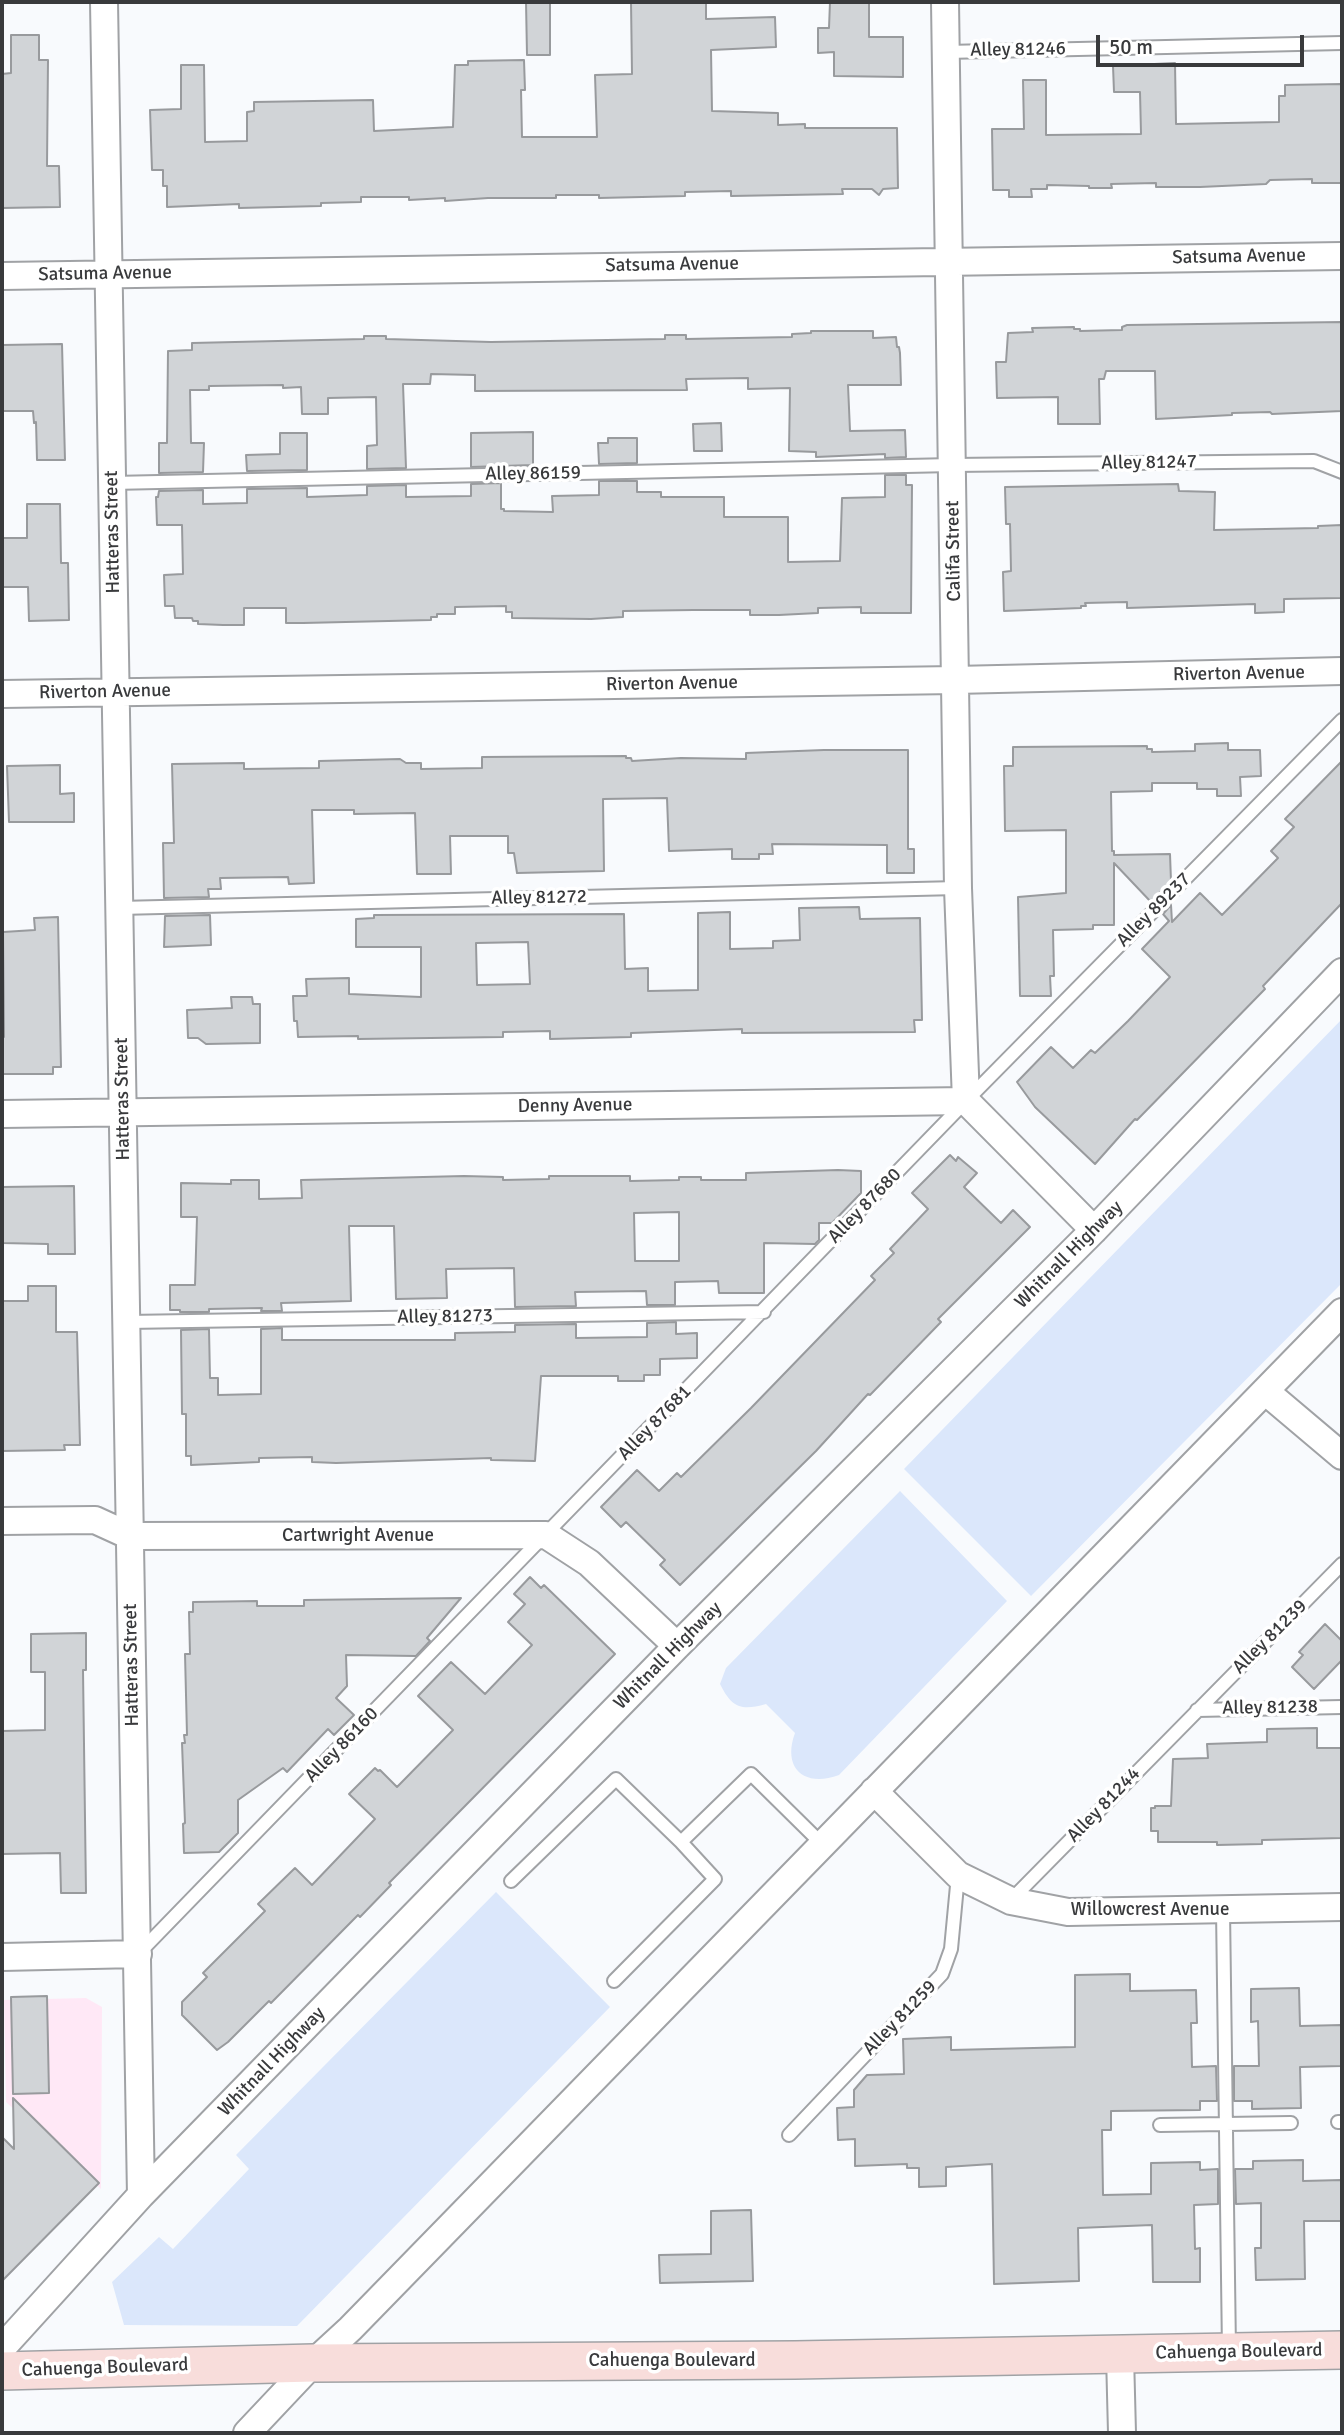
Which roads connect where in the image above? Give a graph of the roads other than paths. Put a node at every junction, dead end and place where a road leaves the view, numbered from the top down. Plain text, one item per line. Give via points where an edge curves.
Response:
1 (104, 2) edge
2 (945, 2) edge
3 (1342, 43) edge
4 (946, 52) junction
5 (1342, 256) edge
6 (949, 261) junction
7 (108, 273) junction
8 (2, 276) edge
9 (953, 465) junction
10 (1342, 472) edge
11 (112, 483) junction
12 (1342, 671) edge
13 (955, 680) junction
14 (116, 691) junction
15 (2, 694) edge
16 (1342, 720) edge
17 (958, 888) junction
18 (120, 908) junction
19 (1342, 972) edge
20 (966, 1101) junction
21 (123, 1113) junction
22 (2, 1114) edge
23 (1094, 1230) junction
24 (764, 1312) junction
25 (1342, 1312) edge
26 (127, 1322) junction
27 (1265, 1391) junction
28 (1342, 1456) edge
29 (2, 1521) edge
30 (546, 1535) junction
31 (130, 1536) junction
32 (1342, 1564) edge
33 (677, 1646) junction
34 (1342, 1707) edge
35 (1197, 1710) junction
36 (874, 1791) junction
37 (681, 1842) junction
38 (822, 1844) junction
39 (958, 1875) junction
40 (511, 1881) dead end
41 (1011, 1901) junction
42 (1342, 1907) edge
43 (1223, 1910) junction
44 (138, 1954) junction
45 (2, 1957) edge
46 (614, 1981) dead end
47 (1226, 2123) junction
48 (1291, 2123) dead end
49 (1160, 2125) dead end
50 (789, 2135) dead end
51 (141, 2195) junction
52 (2, 2348) edge
53 (1342, 2350) edge
54 (1229, 2352) junction
55 (1120, 2355) junction
56 (313, 2362) junction
57 (2, 2371) edge
58 (247, 2433) edge
59 (1122, 2433) edge

1 - 7 street, Hatteras Street
2 - 4 street, Califa Street
3 - 4 lane, Alley 81246
4 - 6 street, Califa Street
5 - 6 street, Satsuma Avenue
6 - 7 street, Satsuma Avenue
6 - 9 street, Califa Street
7 - 8 street, Satsuma Avenue
7 - 11 street, Hatteras Street
9 - 10 lane, Alley 81247 via 1314,461
9 - 11 lane, Alley 86159
9 - 13 street, Califa Street
11 - 14 street, Hatteras Street
12 - 13 street, Riverton Avenue
13 - 14 street, Riverton Avenue
13 - 17 street, Califa Street
14 - 15 street, Riverton Avenue
14 - 18 street, Hatteras Street
16 - 20 lane, Alley 89237
17 - 18 lane, Alley 81272
17 - 20 street, Califa Street
18 - 21 street, Hatteras Street
19 - 23 street, Whitnall Highway
20 - 21 street, Denny Avenue
20 - 23 street
20 - 24 lane, Alley 87680
21 - 22 street, Denny Avenue
21 - 26 street, Hatteras Street
23 - 33 street, Whitnall Highway
24 - 26 lane, Alley 81273
24 - 30 lane, Alley 87681
25 - 27 street
26 - 31 street, Hatteras Street
27 - 28 street
27 - 36 street
29 - 31 street, Cartwright Avenue via 95,1520
30 - 31 street, Cartwright Avenue
30 - 33 street via 589,1563
30 - 44 lane, Alley 86160
31 - 44 street, Hatteras Street
32 - 35 lane, Alley 81239
33 - 51 street, Whitnall Highway
34 - 35 lane, Alley 81238
35 - 41 lane, Alley 81244
36 - 38 street
36 - 39 street, Willowcrest Avenue
37 - 38 lane via 751,1774
37 - 40 lane via 616,1779
37 - 46 lane via 715,1879
38 - 56 street
39 - 41 street, Willowcrest Avenue
39 - 50 lane, Alley 81259 via 951,1950 942,1974
41 - 43 street, Willowcrest Avenue via 1068,1912
42 - 43 street, Willowcrest Avenue
43 - 47 lane
44 - 45 street
44 - 51 street, Hatteras Street
47 - 48 lane
47 - 49 lane
47 - 54 lane
51 - 52 street, Whitnall Highway
53 - 54 main road, Cahuenga Boulevard
54 - 55 main road, Cahuenga Boulevard
55 - 56 main road, Cahuenga Boulevard
55 - 59 street
56 - 57 main road, Cahuenga Boulevard
56 - 58 street

